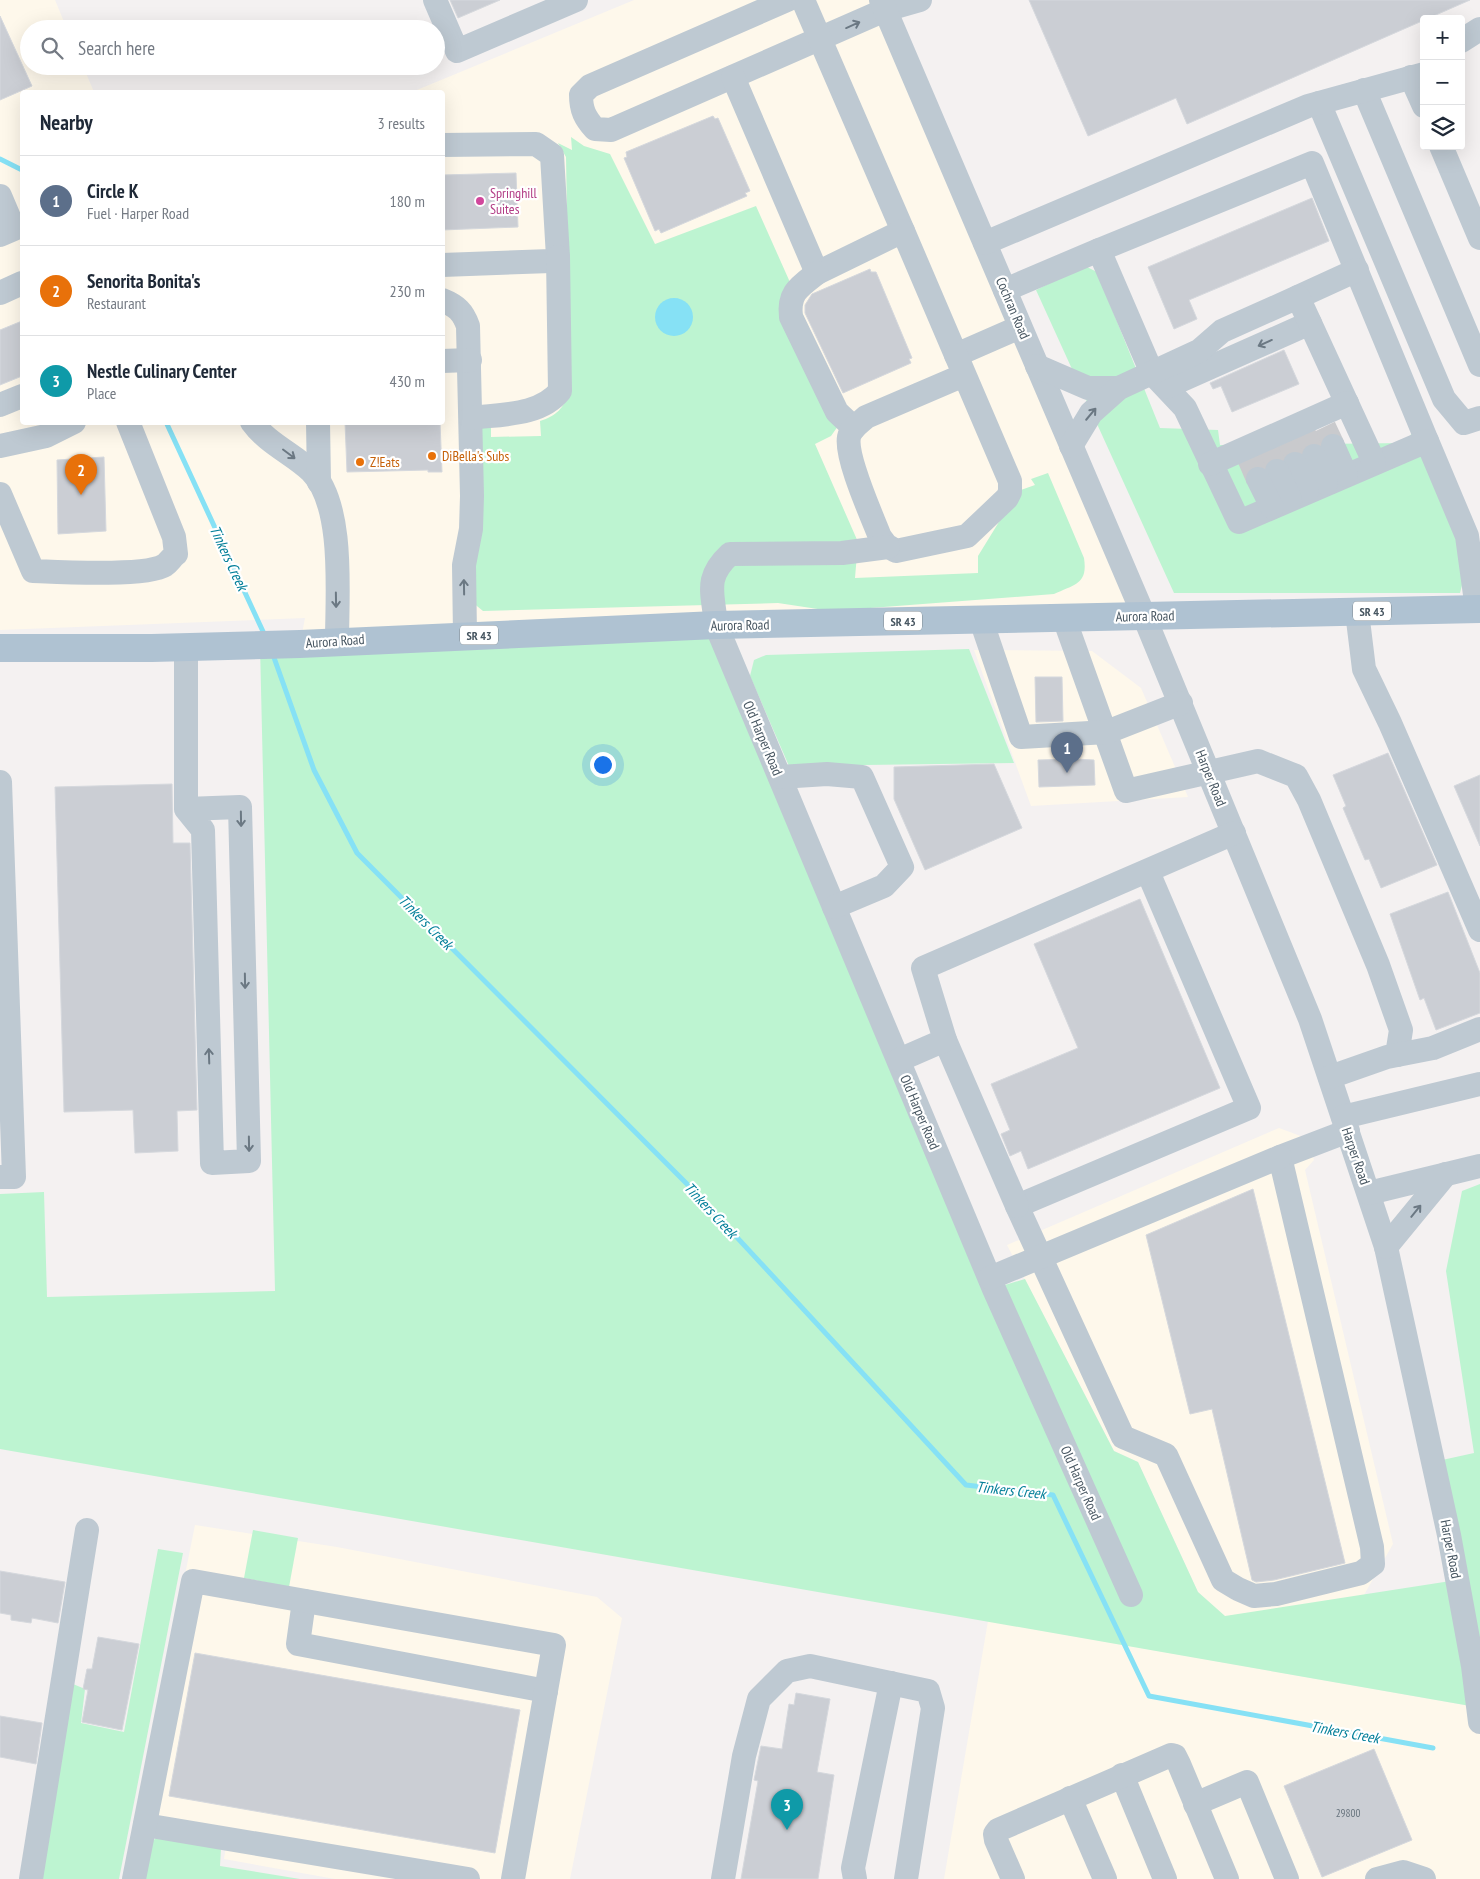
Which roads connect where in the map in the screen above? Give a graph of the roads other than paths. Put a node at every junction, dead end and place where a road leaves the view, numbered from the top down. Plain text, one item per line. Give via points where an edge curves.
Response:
1 (435, 0) edge
2 (576, 0) edge
3 (787, 0) edge
4 (803, 0) edge
5 (920, 0) edge
6 (883, 5) edge
7 (444, 20) edge
8 (445, 23) edge
9 (1480, 29) edge
10 (1465, 37) edge
11 (821, 39) junction
12 (1418, 75) edge
13 (733, 77) junction
14 (1364, 90) junction
15 (1319, 103) junction
16 (1424, 105) edge
17 (445, 145) edge
18 (1443, 150) edge
19 (0, 196) edge
20 (903, 231) junction
21 (0, 235) edge
22 (1480, 238) edge
23 (984, 243) junction
24 (1099, 250) junction
25 (558, 257) junction
26 (445, 265) edge
27 (1357, 270) junction
28 (817, 273) junction
29 (20, 284) edge
30 (1005, 290) junction
31 (0, 293) edge
32 (1298, 297) junction
33 (445, 301) edge
34 (1310, 323) junction
35 (1020, 326) junction
36 (470, 360) junction
37 (445, 361) edge
38 (960, 365) junction
39 (1480, 365) edge
40 (1037, 366) junction
41 (1159, 380) junction
42 (1119, 388) junction
43 (20, 397) edge
44 (1347, 403) junction
45 (0, 405) edge
46 (471, 418) junction
47 (1480, 418) edge
48 (68, 425) edge
49 (129, 425) edge
50 (255, 425) edge
51 (318, 425) edge
52 (854, 428) junction
53 (1427, 441) junction
54 (0, 446) edge
55 (1071, 446) junction
56 (1287, 446) junction
57 (1374, 462) junction
58 (1210, 464) junction
59 (319, 482) junction
60 (1308, 491) junction
61 (0, 494) edge
62 (888, 547) junction
63 (1478, 609) edge
64 (1357, 612) junction
65 (1144, 616) junction
66 (1064, 618) junction
67 (981, 620) junction
68 (716, 625) junction
69 (465, 635) junction
70 (337, 641) junction
71 (186, 647) junction
72 (0, 648) edge
73 (1181, 703) junction
74 (1107, 732) junction
75 (1210, 773) junction
76 (780, 777) junction
77 (0, 782) edge
78 (186, 809) junction
79 (1234, 833) junction
80 (1148, 872) junction
81 (834, 907) junction
82 (1480, 930) edge
83 (1480, 1028) edge
84 (945, 1040) junction
85 (1397, 1055) junction
86 (898, 1060) junction
87 (1330, 1077) junction
88 (1480, 1084) edge
89 (1346, 1124) junction
90 (1280, 1157) junction
91 (1480, 1166) edge
92 (1446, 1174) junction
93 (0, 1177) edge
94 (1369, 1193) junction
95 (1017, 1206) junction
96 (1386, 1247) junction
97 (1041, 1258) junction
98 (990, 1278) junction
99 (87, 1530) dead end
100 (1131, 1595) dead end
101 (304, 1601) junction
102 (892, 1683) junction
103 (546, 1691) junction
104 (1480, 1722) edge
105 (1122, 1776) junction
106 (1070, 1798) junction
107 (1195, 1804) junction
108 (145, 1825) junction
109 (31, 1879) edge
110 (134, 1879) edge
111 (468, 1879) edge
112 (513, 1879) edge
113 (723, 1879) edge
114 (855, 1879) edge
115 (906, 1879) edge
116 (1014, 1879) edge
117 (1105, 1879) edge
118 (1165, 1879) edge
119 (1227, 1879) edge
120 (1287, 1879) edge
121 (1377, 1879) edge
122 (1424, 1879) edge

1 - 7 street
2 - 8 street via 457,51
3 - 13 street via 590,86 581,95 581,107 596,129 611,130
4 - 11 street
5 - 6 street
11 -> 6 street
6 - 23 street, Cochran Road
9 - 10 street
11 - 13 street
11 - 20 street
12 - 14 street
12 - 16 street
13 - 28 street
14 - 15 street
14 - 39 street
15 - 23 street
15 - 47 street via 1444,399 1464,423
17 - 25 street via 536,144 552,155
18 - 22 street
19 - 21 street via 14,229
20 - 28 street
20 - 38 street
23 - 30 street, Cochran Road
24 - 27 street via 1312,163
24 - 30 street
24 - 41 street
25 - 26 street via 551,261
25 - 46 street via 560,391 552,402 535,410
27 - 32 street
27 - 53 street
28 - 52 street via 793,293 791,317 837,412
29 - 31 street
30 - 35 street, Cochran Road
32 - 34 street
32 - 41 street via 1222,331
33 - 36 street via 455,305 464,315 468,326
34 -> 41 street
34 - 44 street
35 - 38 street
35 - 40 street, Cochran Road
36 - 37 street
36 - 46 street
38 - 52 street via 866,417
38 - 62 street via 1010,481 1010,492 967,536 896,551
40 - 42 street via 1088,388
40 - 55 street, Cochran Road
41 - 42 street
41 - 58 street via 1185,408
55 -> 42 street via 1091,413
43 - 45 street
44 - 56 street
44 - 57 street
69 -> 46 street via 464,565 471,529 472,496
48 - 54 street via 46,436
49 - 61 street via 174,537 176,554 164,565 136,570 33,571
50 -> 59 street
51 - 59 street
52 - 62 street via 849,438 850,457 880,537
53 - 57 street
53 - 63 street via 1467,536
55 - 65 street, Cochran Road
56 - 58 street
56 - 60 street
56 - 60 street
56 - 60 street
57 - 60 street
58 - 60 street via 1239,522
59 -> 70 street via 331,505
62 - 68 street, Old Harper Road via 842,553 730,554 717,566 711,580
63 - 64 main road, Aurora Road / SR 43
64 - 65 main road, Aurora Road / SR 43
64 - 82 street via 1364,669
65 - 66 main road, Aurora Road / SR 43
65 - 73 street, Harper Road
66 - 67 main road, Aurora Road / SR 43
66 - 74 street
67 - 68 main road, Aurora Road / SR 43
67 - 74 street via 1021,737
68 - 69 main road, Aurora Road / SR 43
68 - 76 street, Old Harper Road
69 - 70 main road, Aurora Road / SR 43
70 - 71 main road, Aurora Road / SR 43
71 - 72 main road, Aurora Road / SR 43
71 - 78 street
73 - 74 street
73 - 75 street, Harper Road
74 - 75 street via 1126,791
75 - 79 street, Harper Road
75 - 85 street via 1258,761 1296,776 1378,965 1401,1030
76 - 81 street, Old Harper Road
76 - 81 street via 826,774 862,777 893,844 902,867 884,886
77 - 93 street via 14,1176
78 -> 78 street via 240,807 249,1161 212,1163 203,830
79 - 80 street
79 - 87 street, Harper Road via 1310,1019
80 - 84 street via 923,968
80 - 95 street via 1248,1108
81 - 86 street, Old Harper Road
83 - 85 street via 1433,1048
84 - 86 street
84 - 95 street
85 - 87 street
86 - 98 street, Old Harper Road
87 - 89 street, Harper Road
88 - 89 street
89 - 90 street
89 - 94 street, Harper Road
90 - 97 street
90 - 97 street via 1372,1547 1373,1564 1361,1573 1276,1594 1254,1596 1222,1580 1166,1455 1123,1437
91 - 92 street
92 - 94 street
96 -> 92 street
94 - 96 street, Harper Road
95 - 97 street
96 - 104 street, Harper Road via 1449,1534
97 - 98 street
98 - 100 street, Old Harper Road
99 - 109 street
101 - 103 street via 298,1644
101 - 103 street via 554,1645
101 - 108 street via 193,1581
102 - 113 street via 810,1666 787,1671 759,1699 744,1756
102 - 114 street via 853,1868
102 - 115 street via 928,1691 933,1708
103 - 112 street
105 - 106 street
105 - 107 street via 1171,1754 1175,1756
105 - 118 street
106 - 116 street via 995,1834
106 - 117 street
107 - 119 street
107 - 120 street via 1247,1782
108 - 110 street
108 - 111 street
121 - 122 street via 1403,1872

